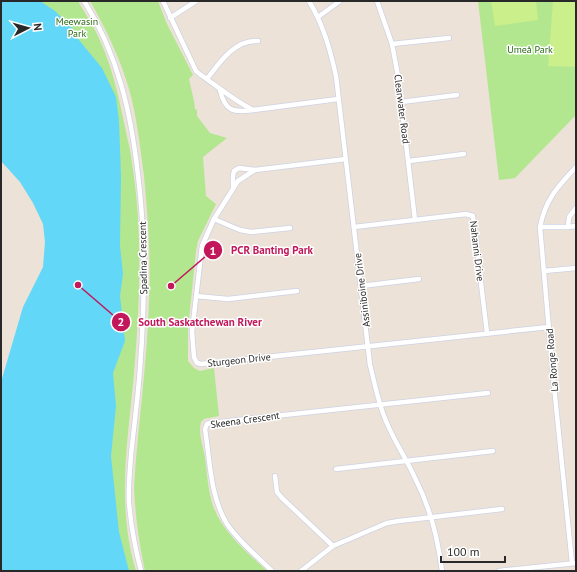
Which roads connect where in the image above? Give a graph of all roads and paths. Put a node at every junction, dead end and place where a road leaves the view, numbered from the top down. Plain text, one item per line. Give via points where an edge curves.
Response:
1 (163, 1) edge
2 (196, 1) edge
3 (309, 1) edge
4 (340, 1) edge
5 (377, 1) edge
6 (86, 3) edge
7 (318, 17) junction
8 (170, 18) junction
9 (450, 38) dead end
10 (258, 41) dead end
11 (392, 44) junction
12 (207, 79) junction
13 (220, 90) junction
14 (457, 95) dead end
15 (338, 99) junction
16 (401, 102) junction
17 (253, 110) junction
18 (464, 154) dead end
19 (346, 159) junction
20 (409, 161) junction
21 (576, 167) edge
22 (255, 170) junction
23 (233, 189) junction
24 (576, 208) edge
25 (214, 219) junction
26 (415, 220) junction
27 (576, 226) edge
28 (354, 227) junction
29 (540, 227) junction
30 (568, 227) junction
31 (290, 228) dead end
32 (576, 268) edge
33 (544, 271) junction
34 (419, 279) dead end
35 (361, 286) junction
36 (297, 291) dead end
37 (196, 296) junction
38 (549, 327) junction
39 (487, 333) junction
40 (368, 346) junction
41 (488, 393) dead end
42 (380, 404) junction
43 (493, 451) dead end
44 (406, 460) junction
45 (336, 469) dead end
46 (275, 476) dead end
47 (502, 509) dead end
48 (431, 517) junction
49 (332, 546) junction
50 (574, 563) edge
51 (141, 571) edge
52 (272, 571) edge
53 (301, 571) edge
54 (442, 571) edge
55 (499, 571) edge

1 - 8 street
2 - 8 street
3 - 7 street, Assiniboine Drive
4 - 7 street
5 - 11 street, Clearwater Road
6 - 51 street, Spadina Crescent via 110,51 122,84 141,195 145,276 129,501 133,539
7 - 15 street, Assiniboine Drive via 331,51
8 - 12 street via 196,71
9 - 11 street
10 - 12 street via 251,41 233,50
11 - 16 street, Clearwater Road
12 - 13 street
13 - 17 street
13 - 17 street via 227,107 241,112
14 - 16 street
15 - 17 street
15 - 19 street, Assiniboine Drive
16 - 20 street, Clearwater Road
18 - 20 street
19 - 22 street, Sturgeon Drive
19 - 28 street, Assiniboine Drive
20 - 26 street, Clearwater Road
21 - 29 street, La Ronge Road via 550,198
22 - 23 street, Sturgeon Drive via 238,181
22 - 23 street, Sturgeon Drive via 234,170
23 - 25 street, Sturgeon Drive
24 - 30 street via 569,217
25 - 31 street via 251,232
25 - 37 street, Sturgeon Drive via 202,246
26 - 28 street, Nahanni Drive
26 - 39 street, Nahanni Drive via 466,214 473,216
27 - 30 street
28 - 35 street, Assiniboine Drive
29 - 30 street
29 - 33 street, La Ronge Road
32 - 33 street
33 - 38 street, La Ronge Road
34 - 35 street
35 - 40 street, Assiniboine Drive
36 - 37 street via 228,299
37 - 40 street, Sturgeon Drive via 192,332 195,361 199,364
38 - 39 street
38 - 50 street, La Ronge Road
39 - 40 street
40 - 42 street, Assiniboine Drive
41 - 42 street
42 - 44 street, Assiniboine Drive via 393,438
42 - 52 street, Skeena Crescent via 211,423 205,427 214,491 223,516 240,540
43 - 44 street
44 - 45 street
44 - 48 street, Assiniboine Drive
46 - 49 street via 277,492
47 - 48 street
48 - 49 street via 388,523
48 - 54 street, Assiniboine Drive
49 - 53 street
50 - 55 street

